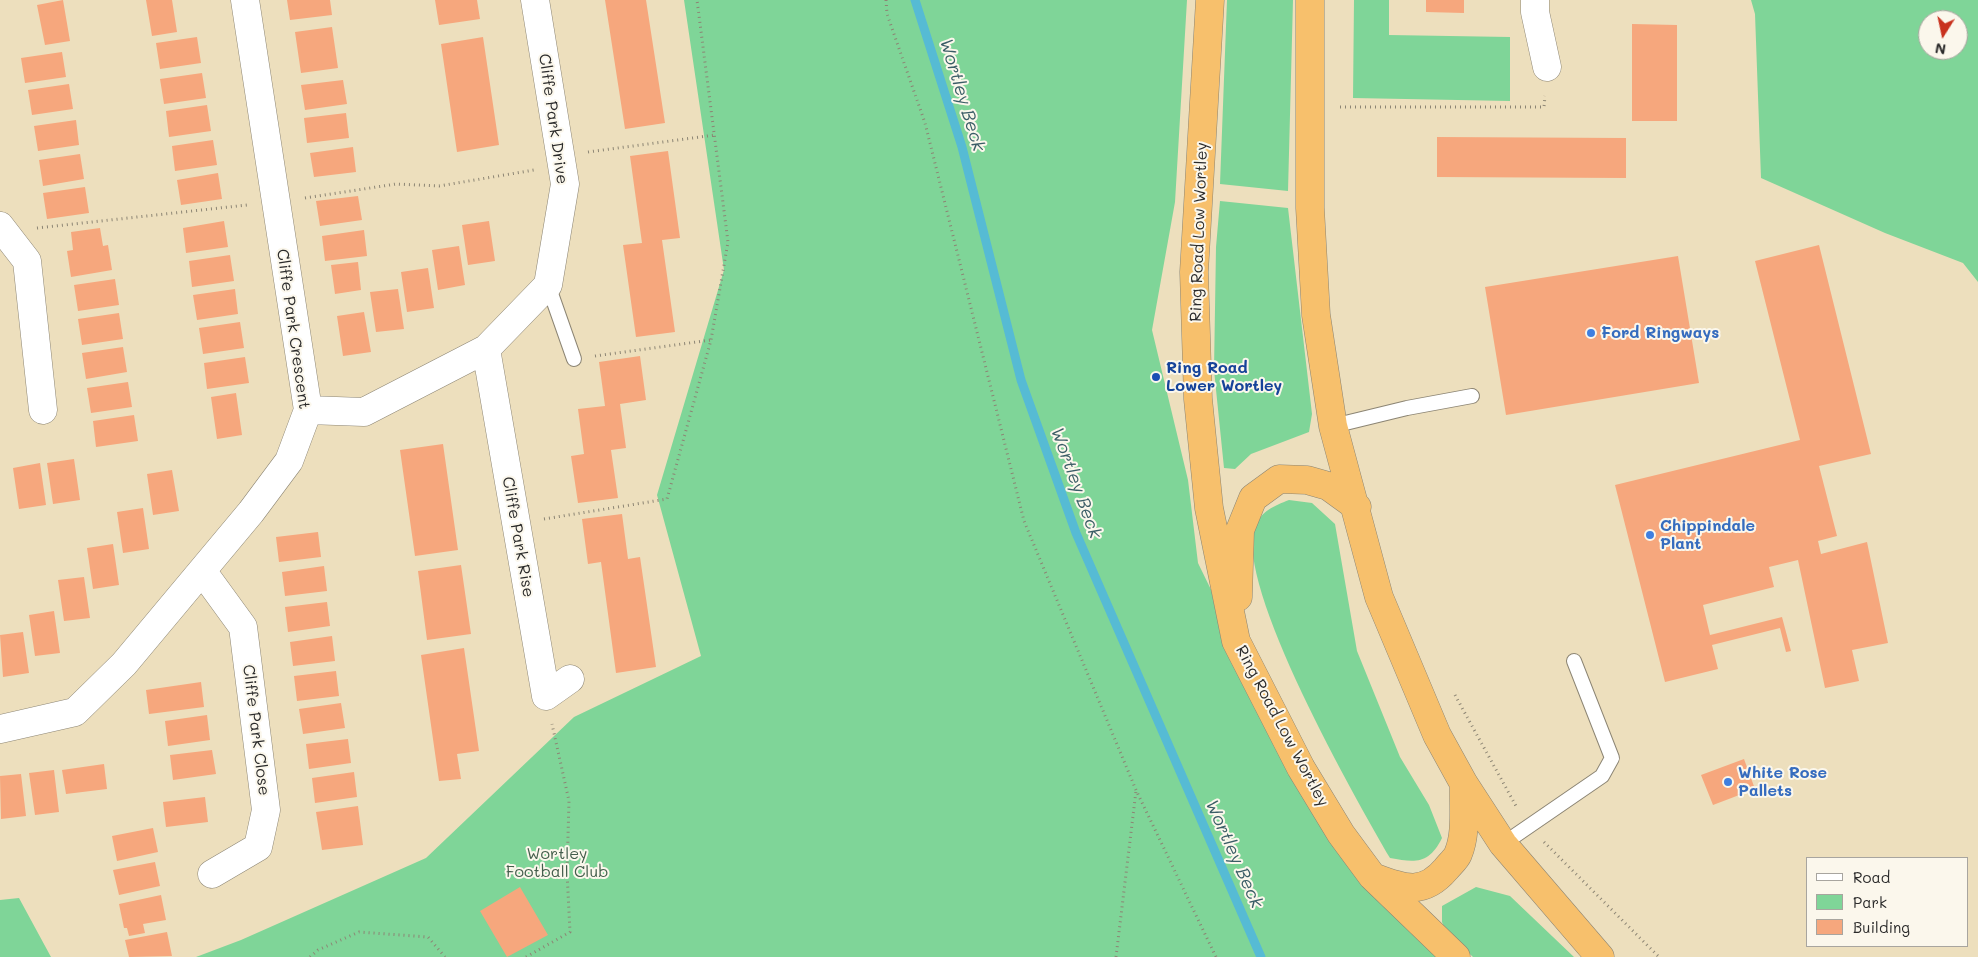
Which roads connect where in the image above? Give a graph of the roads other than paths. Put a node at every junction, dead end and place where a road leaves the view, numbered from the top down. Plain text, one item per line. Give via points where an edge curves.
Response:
1 (245, 0) edge
2 (535, 0) edge
3 (1210, 0) edge
4 (1310, 0) edge
5 (1535, 0) edge
6 (1547, 67) road end
7 (2, 229) edge
8 (548, 285) junction
9 (486, 349) junction
10 (574, 359) road end
11 (1472, 396) dead end
12 (43, 410) dead end
13 (308, 410) junction
14 (1333, 426) junction
15 (1357, 507) junction
16 (203, 572) junction
17 (1236, 640) junction
18 (1574, 661) dead end
19 (570, 679) dead end
20 (0, 729) edge
21 (1464, 784) junction
22 (1503, 844) junction
23 (212, 874) dead end
24 (1372, 876) junction
25 (1456, 957) edge
26 (1600, 957) edge

1 - 13 street, Cliffe Park Crescent
2 - 8 street, Cliffe Park Drive via 565,184
3 - 17 highway, Ring Road Low Wortley via 1194,272 1198,400 1208,508
4 - 14 highway via 1310,218 1316,315
5 - 6 street
7 - 12 street via 28,261
8 - 9 street
8 - 10 lane
9 - 13 street via 364,412
9 - 19 street, Cliffe Park Rise via 546,696
11 - 14 lane
13 - 16 street, Cliffe Park Crescent via 289,461
14 - 15 highway
15 - 17 highway via 1328,486 1307,480 1278,479 1253,498 1240,530
15 - 21 highway via 1379,596 1437,735
16 - 20 street, Cliffe Park Crescent via 124,664 75,712
16 - 23 street, Cliffe Park Close via 243,627 266,810 258,847
17 - 24 highway, Ring Road Low Wortley via 1302,768 1341,834
18 - 22 lane via 1612,758 1602,776
21 - 22 highway
21 - 24 highway via 1458,855 1435,882 1417,888 1398,886
22 - 26 highway
24 - 25 highway, Ring Road Low Wortley

